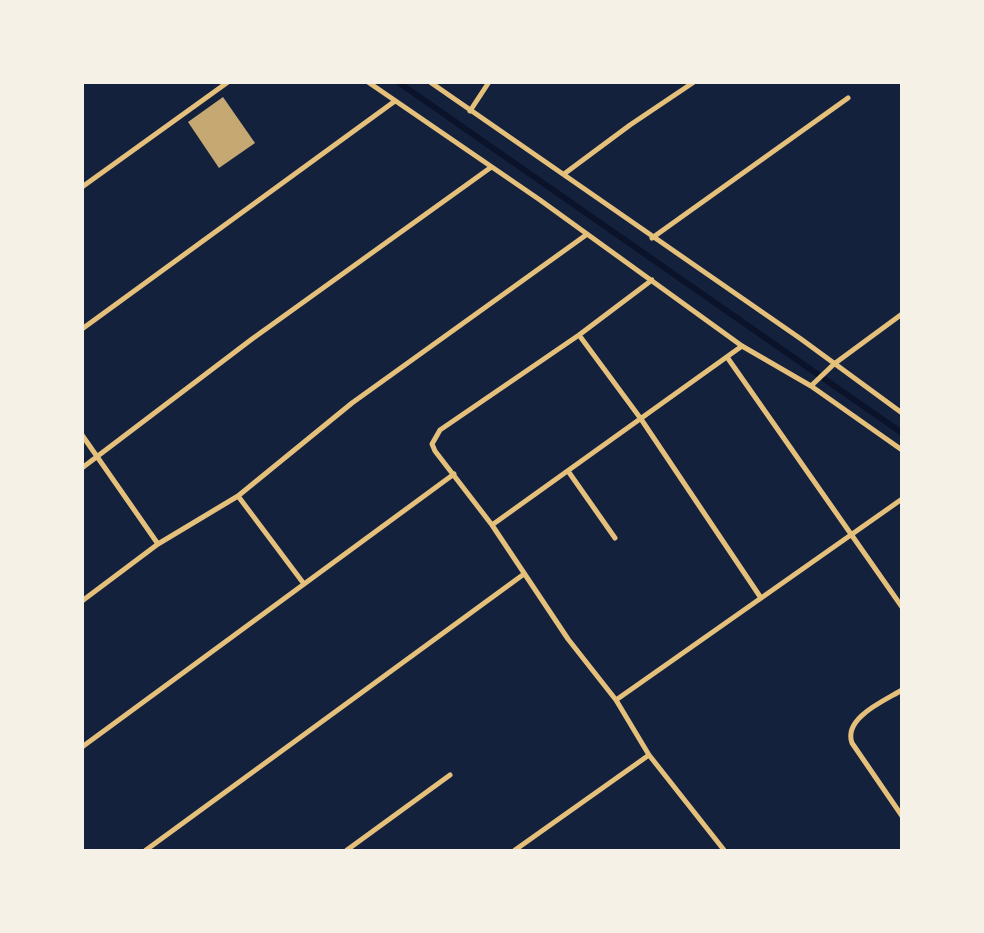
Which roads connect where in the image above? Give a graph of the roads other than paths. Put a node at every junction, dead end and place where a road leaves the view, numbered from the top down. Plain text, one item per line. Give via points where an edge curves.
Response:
1 (228, 82) edge
2 (368, 82) edge
3 (430, 82) edge
4 (489, 82) edge
5 (694, 82) edge
6 (848, 98) dead end
7 (395, 101) junction
8 (470, 111) junction
9 (490, 168) junction
10 (564, 174) junction
11 (82, 187) edge
12 (586, 235) junction
13 (652, 238) junction
14 (652, 280) junction
15 (902, 314) edge
16 (82, 329) edge
17 (579, 335) junction
18 (742, 346) junction
19 (727, 357) junction
20 (834, 364) junction
21 (811, 386) junction
22 (902, 413) edge
23 (641, 419) junction
24 (82, 435) edge
25 (902, 450) edge
26 (98, 457) junction
27 (82, 468) edge
28 (568, 471) junction
29 (454, 474) junction
30 (238, 496) junction
31 (902, 499) edge
32 (492, 524) junction
33 (851, 534) junction
34 (615, 538) dead end
35 (158, 544) junction
36 (524, 574) junction
37 (304, 584) junction
38 (761, 598) junction
39 (82, 601) edge
40 (902, 607) edge
41 (902, 690) edge
42 (616, 700) junction
43 (82, 747) edge
44 (649, 755) junction
45 (450, 775) dead end
46 (902, 816) edge
47 (722, 848) edge
48 (146, 850) edge
49 (347, 850) edge
50 (515, 850) edge
51 (714, 850) edge

1 - 11 street
2 - 7 street
3 - 8 street
4 - 8 street
5 - 10 street
6 - 13 street
7 - 9 street
7 - 16 street
8 - 10 street
9 - 12 street
9 - 26 street via 252,339
10 - 13 street
12 - 14 street
12 - 30 street via 352,403
13 - 20 street
14 - 17 street
14 - 18 street
15 - 20 street
17 - 23 street
17 - 29 street via 440,430 432,444
18 - 19 street
18 - 21 street
19 - 23 street
19 - 33 street
20 - 21 street
20 - 22 street
21 - 25 street
23 - 28 street
23 - 38 street
24 - 26 street
26 - 27 street
26 - 35 street
28 - 32 street
28 - 34 street
29 - 32 street
29 - 37 street
30 - 35 street
30 - 37 street
31 - 33 street
32 - 36 street
33 - 38 street
33 - 40 street
35 - 39 street
36 - 42 street via 568,639
36 - 48 street
37 - 43 street
38 - 42 street
41 - 46 street via 859,719 851,727 849,736
42 - 44 street
44 - 47 street
44 - 50 street
45 - 49 street
47 - 51 street

